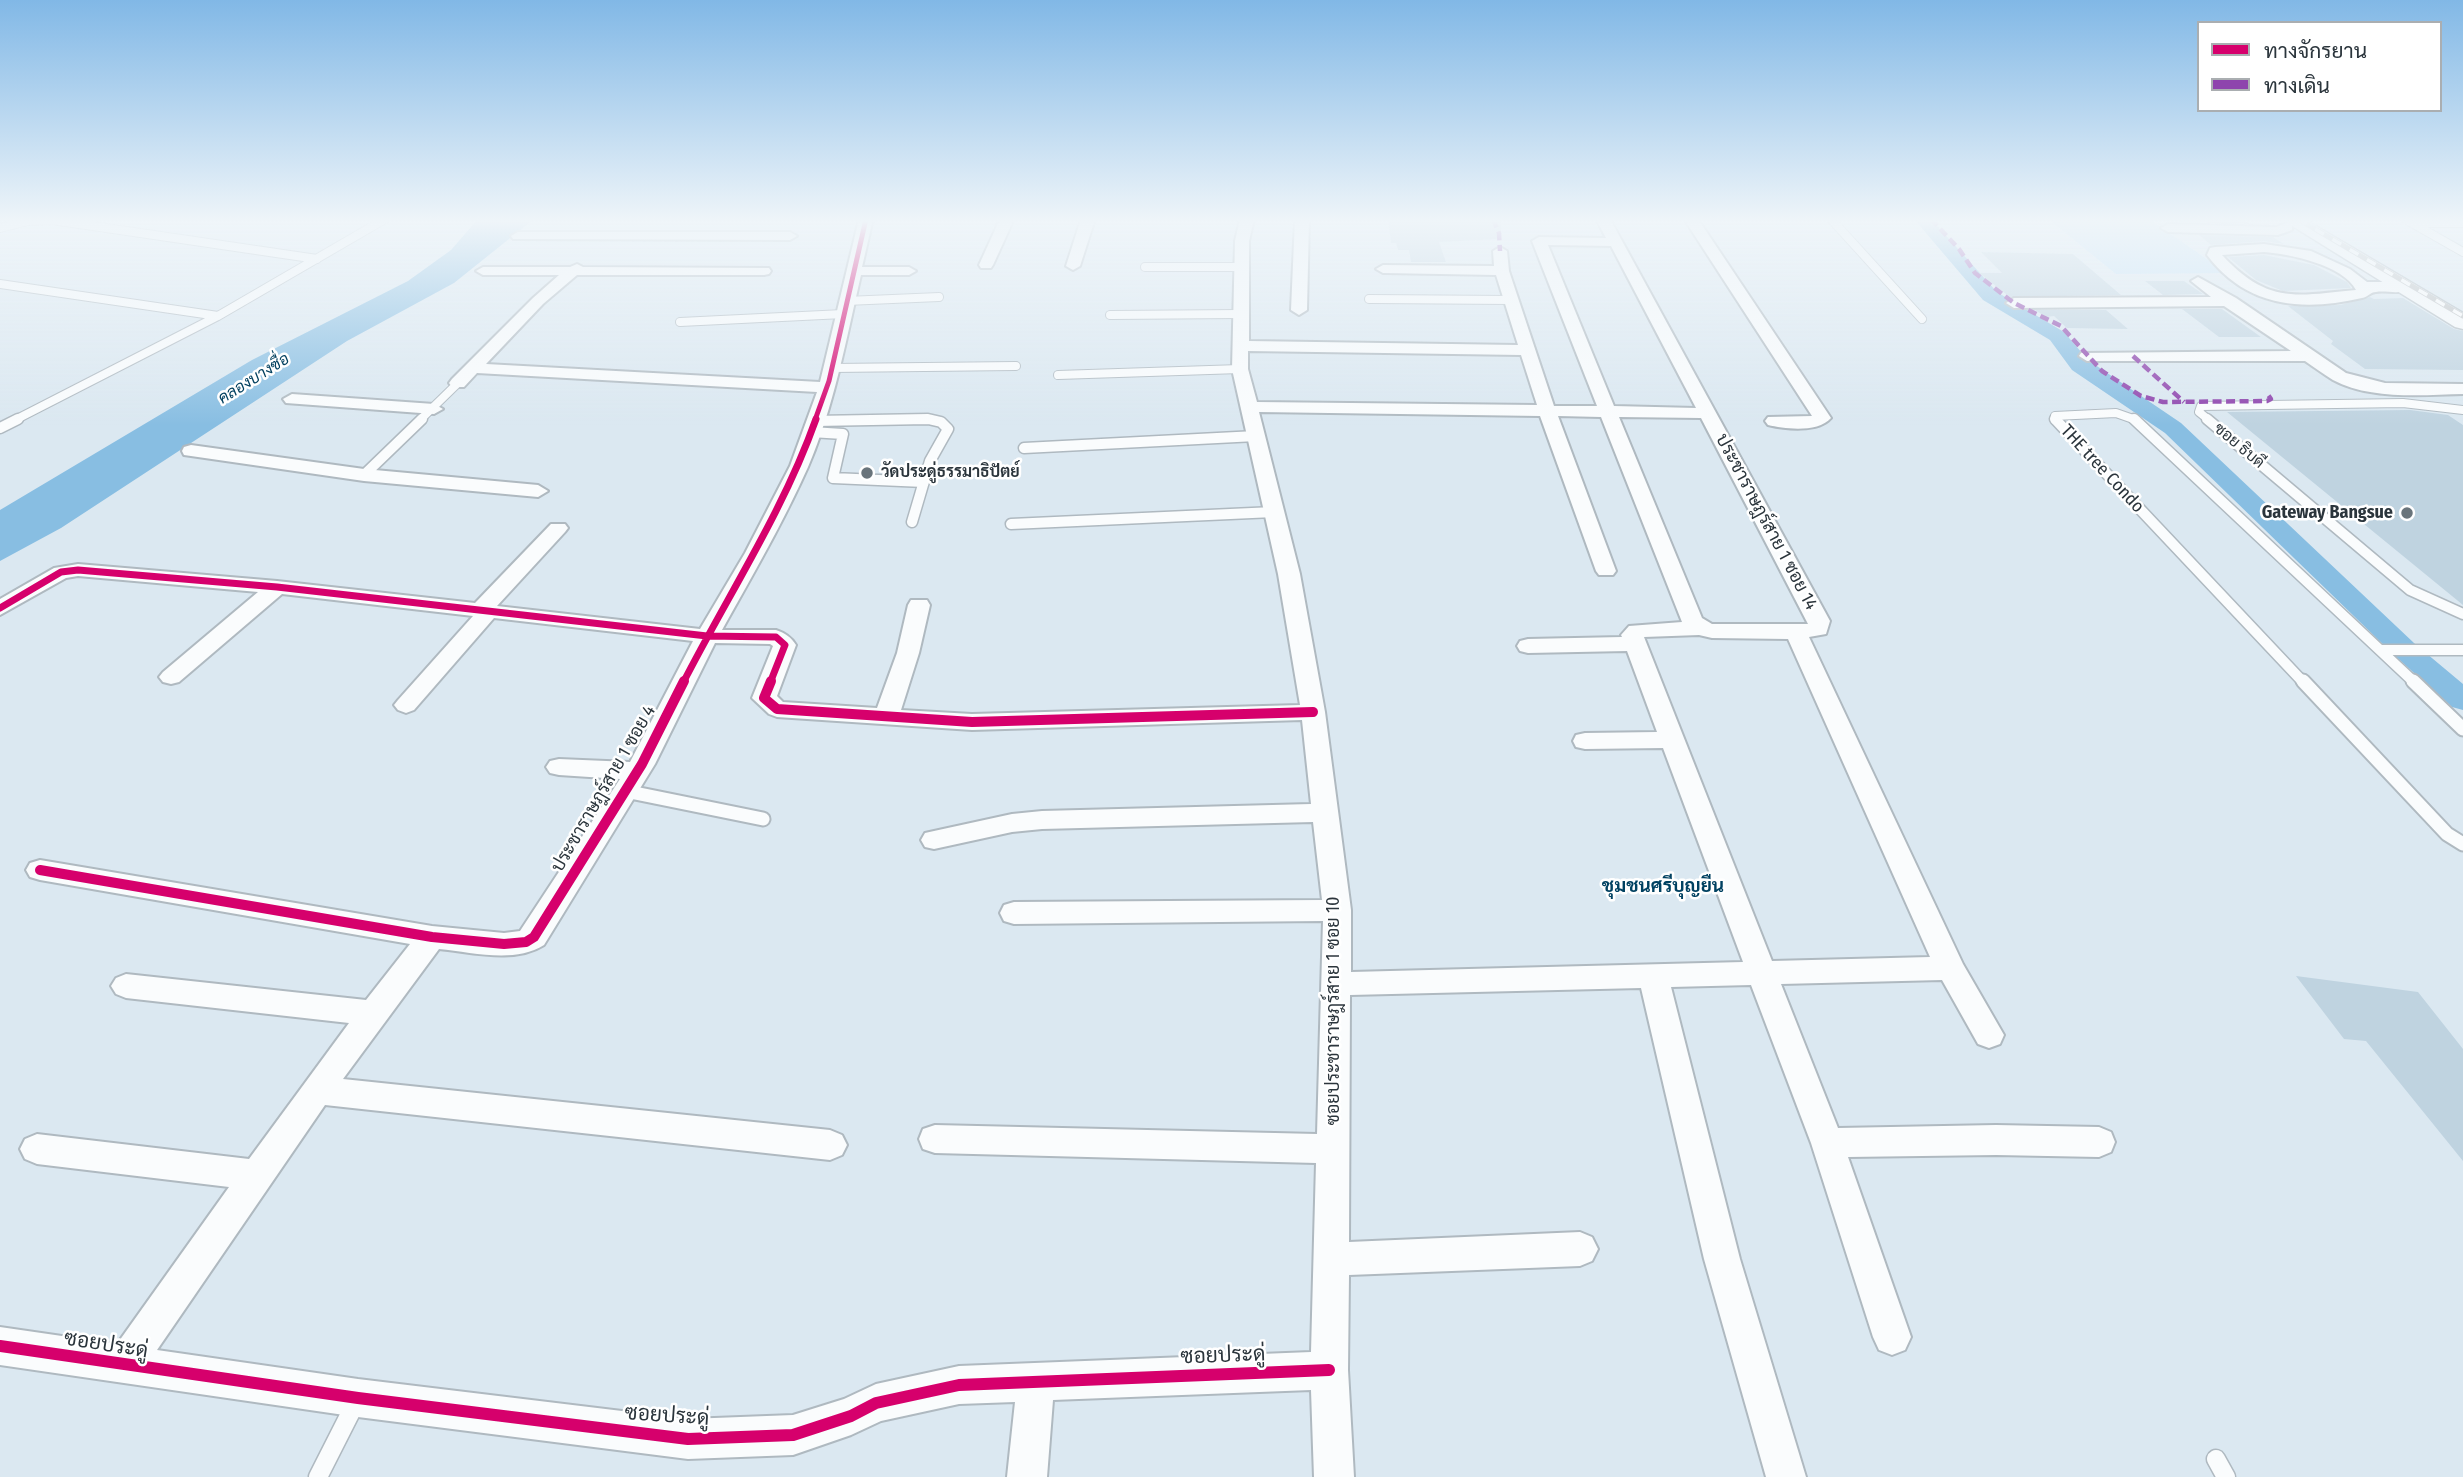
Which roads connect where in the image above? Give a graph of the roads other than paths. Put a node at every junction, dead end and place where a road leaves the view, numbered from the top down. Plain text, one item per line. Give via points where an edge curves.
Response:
1 (2363, 287) edge
2 (27, 288) edge
3 (267, 288) edge
4 (554, 288) edge
5 (849, 288) edge
6 (1241, 288) edge
7 (1300, 288) edge
8 (1508, 288) edge
9 (1558, 288) edge
10 (1640, 288) edge
11 (1736, 288) edge
12 (1894, 288) edge
13 (2209, 288) edge
14 (2254, 288) edge
15 (2406, 288) edge
16 (2446, 288) edge
17 (939, 297) dead end
18 (2463, 298) edge
19 (1369, 299) dead end
20 (1512, 300) junction
21 (2231, 301) junction
22 (2014, 303) dead end
23 (845, 308) junction
24 (1299, 310) dead end
25 (1240, 314) junction
26 (1110, 315) dead end
27 (218, 316) junction
28 (1922, 319) dead end
29 (680, 322) dead end
30 (2463, 322) edge
31 (1528, 350) junction
32 (2087, 356) dead end
33 (2310, 356) junction
34 (1240, 358) junction
35 (1016, 366) dead end
36 (474, 368) junction
37 (1058, 375) dead end
38 (828, 378) junction
39 (458, 383) joint
40 (2463, 389) edge
41 (292, 399) dead end
42 (1249, 407) junction
43 (434, 410) junction
44 (1547, 410) junction
45 (2463, 410) edge
46 (1607, 411) junction
47 (1707, 413) junction
48 (1774, 421) dead end
49 (813, 426) junction
50 (0, 428) edge
51 (1256, 436) junction
52 (1024, 448) dead end
53 (191, 451) dead end
54 (364, 475) junction
55 (924, 482) junction
56 (538, 491) dead end
57 (1274, 512) junction
58 (912, 522) dead end
59 (1011, 524) dead end
60 (558, 528) dead end
61 (1606, 571) dead end
62 (277, 587) junction
63 (919, 605) dead end
64 (0, 608) edge
65 (485, 611) junction
66 (2461, 614) edge
67 (1699, 628) junction
68 (1796, 632) junction
69 (707, 636) junction
70 (1635, 644) junction
71 (1528, 646) dead end
72 (2380, 650) junction
73 (2463, 650) edge
74 (170, 677) dead end
75 (406, 705) dead end
76 (1313, 712) junction
77 (887, 715) junction
78 (2463, 729) edge
79 (1672, 740) junction
80 (1586, 741) dead end
81 (559, 767) dead end
82 (631, 781) junction
83 (1325, 813) junction
84 (763, 819) dead end
85 (934, 840) dead end
86 (2463, 845) edge
87 (40, 870) dead end
88 (1337, 910) junction
89 (1014, 913) dead end
90 (432, 937) junction
91 (1950, 968) junction
92 (1759, 972) junction
93 (1653, 974) junction
94 (1335, 984) junction
95 (126, 986) dead end
96 (372, 1013) junction
97 (1989, 1035) dead end
98 (316, 1090) junction
99 (935, 1139) dead end
100 (2099, 1142) dead end
101 (1827, 1143) junction
102 (830, 1145) dead end
103 (37, 1149) dead end
104 (1333, 1149) junction
105 (257, 1175) junction
106 (1580, 1249) dead end
107 (1332, 1259) junction
108 (1892, 1337) dead end
109 (0, 1346) edge
110 (124, 1366) junction
111 (1329, 1370) junction
112 (1036, 1382) junction
113 (358, 1398) junction
114 (2216, 1459) dead end
115 (318, 1477) edge
116 (1027, 1477) edge
117 (1334, 1477) edge
118 (1786, 1477) edge
119 (2226, 1477) edge

1 - 14 street via 2361,294 2283,299 2268,297
2 - 27 lane
3 - 27 lane
4 - 36 street
5 - 23 street, ประชาราษฎร์สาย 1 ซอย 4
6 - 25 street, ซอยประชาราษฎร์สาย 1 ซอย 10
7 - 24 street
8 - 20 street
9 - 46 street
10 - 47 street, ประชาราษฎร์สาย 1 ซอย 14
11 - 48 street via 1822,418 1815,422
12 - 28 lane
13 - 21 street
15 - 30 main road
16 - 18 main road
17 - 23 lane
19 - 20 lane
20 - 31 street
21 - 22 street
21 - 33 street
23 - 29 lane
23 - 38 street, ประชาราษฎร์สาย 1 ซอย 4
25 - 26 lane
25 - 34 street, ซอยประชาราษฎร์สาย 1 ซอย 10
27 - 50 lane
31 - 34 street
31 - 44 street
32 - 33 street
33 - 40 street via 2340,377 2366,386 2409,391
34 - 37 lane
34 - 42 street, ซอยประชาราษฎร์สาย 1 ซอย 10
35 - 38 lane
36 - 38 street
36 - 39 street
38 - 49 street, ประชาราษฎร์สาย 1 ซอย 4
39 - 43 lane
41 - 43 street
42 - 44 street
42 - 51 street, ซอยประชาราษฎร์สาย 1 ซอย 10
43 - 54 lane
44 - 46 street
44 - 61 street
45 - 66 lane, ซอย ธิบดี via 2403,403 2202,406 2199,412 2410,590
46 - 47 street
46 - 67 street via 1692,621
47 - 68 street, ประชาราษฎร์สาย 1 ซอย 14 via 1819,621 1818,629
49 - 55 lane via 843,434 833,478
49 - 55 lane via 941,422 948,429
49 - 69 street, ประชาราษฎร์สาย 1 ซอย 4 via 799,466
51 - 52 lane
51 - 57 street, ซอยประชาราษฎร์สาย 1 ซอย 10
53 - 54 street
54 - 56 street
55 - 58 lane
57 - 59 lane
57 - 76 street, ซอยประชาราษฎร์สาย 1 ซอย 10
60 - 65 street
62 - 64 street via 69,569
62 - 65 street
62 - 74 street
63 - 77 street
65 - 69 street
65 - 75 street
67 - 68 street
67 - 70 street via 1637,631 1632,635
68 - 91 street, ประชาราษฎร์สาย 1 ซอย 14
69 - 77 street via 776,637 785,645 764,698 777,709
69 - 82 street, ประชาราษฎร์สาย 1 ซอย 4
70 - 71 street
70 - 79 street
72 - 73 lane
72 - 78 lane, THE tree Condo
72 - 86 lane, THE tree Condo via 2135,419 2116,413 2055,416 2447,834
76 - 77 street via 972,722
76 - 83 street, ซอยประชาราษฎร์สาย 1 ซอย 10
79 - 80 street
79 - 92 street
81 - 82 street
82 - 84 lane
82 - 90 street, ประชาราษฎร์สาย 1 ซอย 4 via 534,936 526,942 504,944
83 - 85 street via 1042,820
83 - 88 street, ซอยประชาราษฎร์สาย 1 ซอย 10
87 - 90 street
88 - 89 street
88 - 94 street, ซอยประชาราษฎร์สาย 1 ซอย 10
90 - 96 street
91 - 92 street
91 - 97 street, ประชาราษฎร์สาย 1 ซอย 14
92 - 93 street
92 - 101 street
93 - 94 street
93 - 118 street via 1722,1259
94 - 104 street, ซอยประชาราษฎร์สาย 1 ซอย 10
95 - 96 street
96 - 98 street
98 - 102 street
98 - 105 street
99 - 104 street
100 - 101 street
101 - 108 street
103 - 105 street
104 - 107 street, ซอยประชาราษฎร์สาย 1 ซอย 10
105 - 110 street
106 - 107 street
107 - 111 street, ซอยประชาราษฎร์สาย 1 ซอย 10
109 - 110 street, ซอยประดู่
110 - 113 street, ซอยประดู่
111 - 112 street, ซอยประดู่
111 - 117 street, ซอยประชาราษฎร์สาย 1 ซอย 10
112 - 113 street, ซอยประดู่ via 959,1384 876,1403 793,1435 688,1438
112 - 116 street
113 - 115 lane
114 - 119 lane

